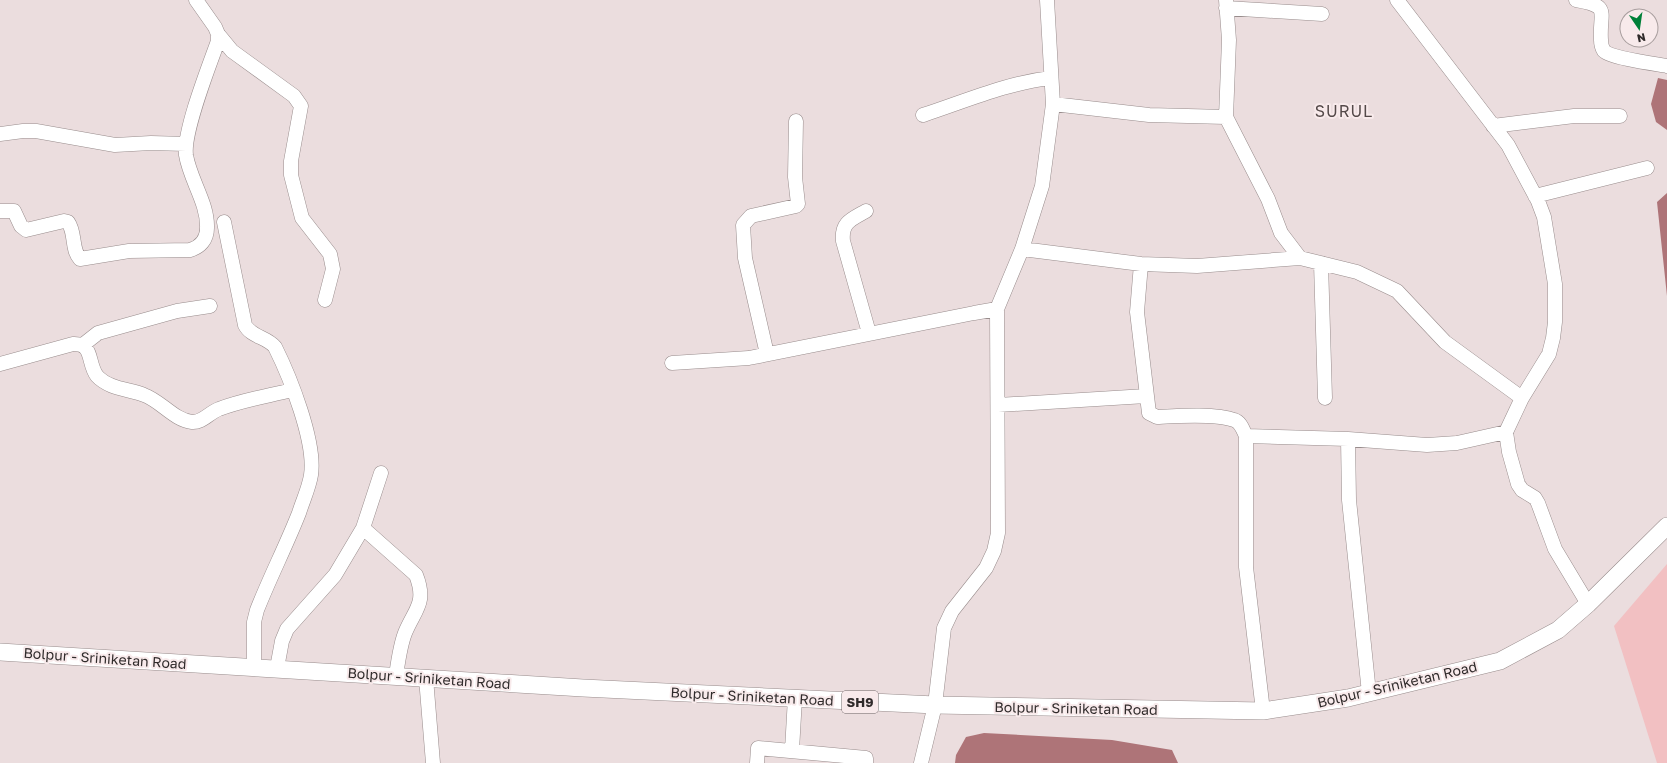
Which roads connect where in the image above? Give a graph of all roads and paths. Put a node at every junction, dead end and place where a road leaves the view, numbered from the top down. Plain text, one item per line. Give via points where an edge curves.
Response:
1 (196, 0) edge
2 (1047, 0) edge
3 (1397, 0) edge
4 (1576, 0) edge
5 (1226, 4) edge
6 (1322, 14) dead end
7 (218, 34) junction
8 (1667, 66) edge
9 (1051, 78) junction
10 (1053, 104) junction
11 (923, 115) dead end
12 (1620, 116) dead end
13 (1226, 117) junction
14 (796, 121) dead end
15 (1493, 126) junction
16 (0, 134) edge
17 (186, 144) junction
18 (1647, 168) dead end
19 (1535, 196) junction
20 (0, 211) edge
21 (866, 211) dead end
22 (224, 222) dead end
23 (1022, 249) junction
24 (1300, 258) junction
25 (1321, 263) junction
26 (1141, 264) junction
27 (325, 300) dead end
28 (210, 306) dead end
29 (997, 310) junction
30 (869, 333) junction
31 (84, 344) junction
32 (767, 354) junction
33 (672, 363) dead end
34 (0, 364) edge
35 (292, 390) junction
36 (1146, 396) junction
37 (1325, 398) dead end
38 (1522, 398) junction
39 (998, 404) junction
40 (1506, 432) junction
41 (1246, 436) junction
42 (1348, 439) junction
43 (381, 473) dead end
44 (1667, 526) edge
45 (363, 528) junction
46 (1588, 604) junction
47 (0, 652) edge
48 (254, 667) junction
49 (277, 668) junction
50 (396, 676) junction
51 (426, 678) junction
52 (1369, 692) junction
53 (795, 698) junction
54 (935, 705) junction
55 (1263, 711) junction
56 (792, 750) junction
57 (433, 763) edge
58 (757, 763) edge
59 (866, 763) edge
60 (921, 763) edge

1 - 7 street
2 - 9 street
3 - 15 street
4 - 8 street via 1599,6 1602,13 1601,45 1605,52
5 - 6 street
5 - 13 street via 1229,40
7 - 17 street
7 - 27 street via 232,50 294,96 301,106 291,161 291,175 302,218 330,254 333,270
9 - 10 street
9 - 11 street via 996,89
10 - 13 street via 1149,114
10 - 23 street via 1042,186
12 - 15 street via 1574,116
13 - 24 street via 1268,199 1281,233
14 - 32 street via 795,177 798,204 751,216 743,225 745,258
15 - 19 street via 1508,145
16 - 17 street via 36,131 115,145
17 - 20 street via 188,162 206,216 207,230 203,242 197,248 136,251 80,259 68,222 26,230 21,226 14,211
18 - 19 street
19 - 38 street via 1544,217 1552,262 1555,322 1549,354
21 - 30 street via 850,221 842,232
22 - 35 street via 245,325 252,333 275,347
23 - 26 street
23 - 29 street
24 - 25 street
24 - 26 street via 1197,266
25 - 37 street
25 - 38 street via 1357,272 1397,291 1445,342
26 - 36 street via 1137,312
28 - 31 street via 177,311 98,333
29 - 30 street
29 - 39 street
30 - 32 street
31 - 34 street via 73,344
31 - 35 street via 97,375 104,381 145,395 178,416 193,422 220,409
32 - 33 street via 749,358
35 - 48 street via 308,440 311,474 293,528 257,610 253,635
36 - 39 street
36 - 41 street via 1149,413 1154,416 1234,420 1241,424
38 - 40 street
39 - 54 street via 998,532 994,551 986,568 952,611 944,628
40 - 42 street via 1457,443 1427,445
40 - 46 street via 1518,484 1538,503 1555,549
41 - 42 street
41 - 55 street via 1246,567
42 - 52 street via 1349,500
43 - 45 street
44 - 46 main road, Bolpur - Sriniketan Road / SH9
45 - 49 street via 335,575 287,629
45 - 50 street via 416,575 420,584 422,599 404,634
46 - 52 main road, Bolpur - Sriniketan Road / SH9 via 1558,630 1500,661
47 - 48 main road, Bolpur - Sriniketan Road / SH9
48 - 49 main road, Bolpur - Sriniketan Road / SH9
49 - 50 main road, Bolpur - Sriniketan Road / SH9
50 - 51 main road, Bolpur - Sriniketan Road / SH9
51 - 53 main road, Bolpur - Sriniketan Road / SH9
51 - 57 street
52 - 55 main road, Bolpur - Sriniketan Road / SH9 via 1348,698
53 - 54 main road, Bolpur - Sriniketan Road / SH9
53 - 56 street
54 - 55 main road, Bolpur - Sriniketan Road / SH9
54 - 60 street
56 - 58 street via 758,748
56 - 59 street via 866,758

